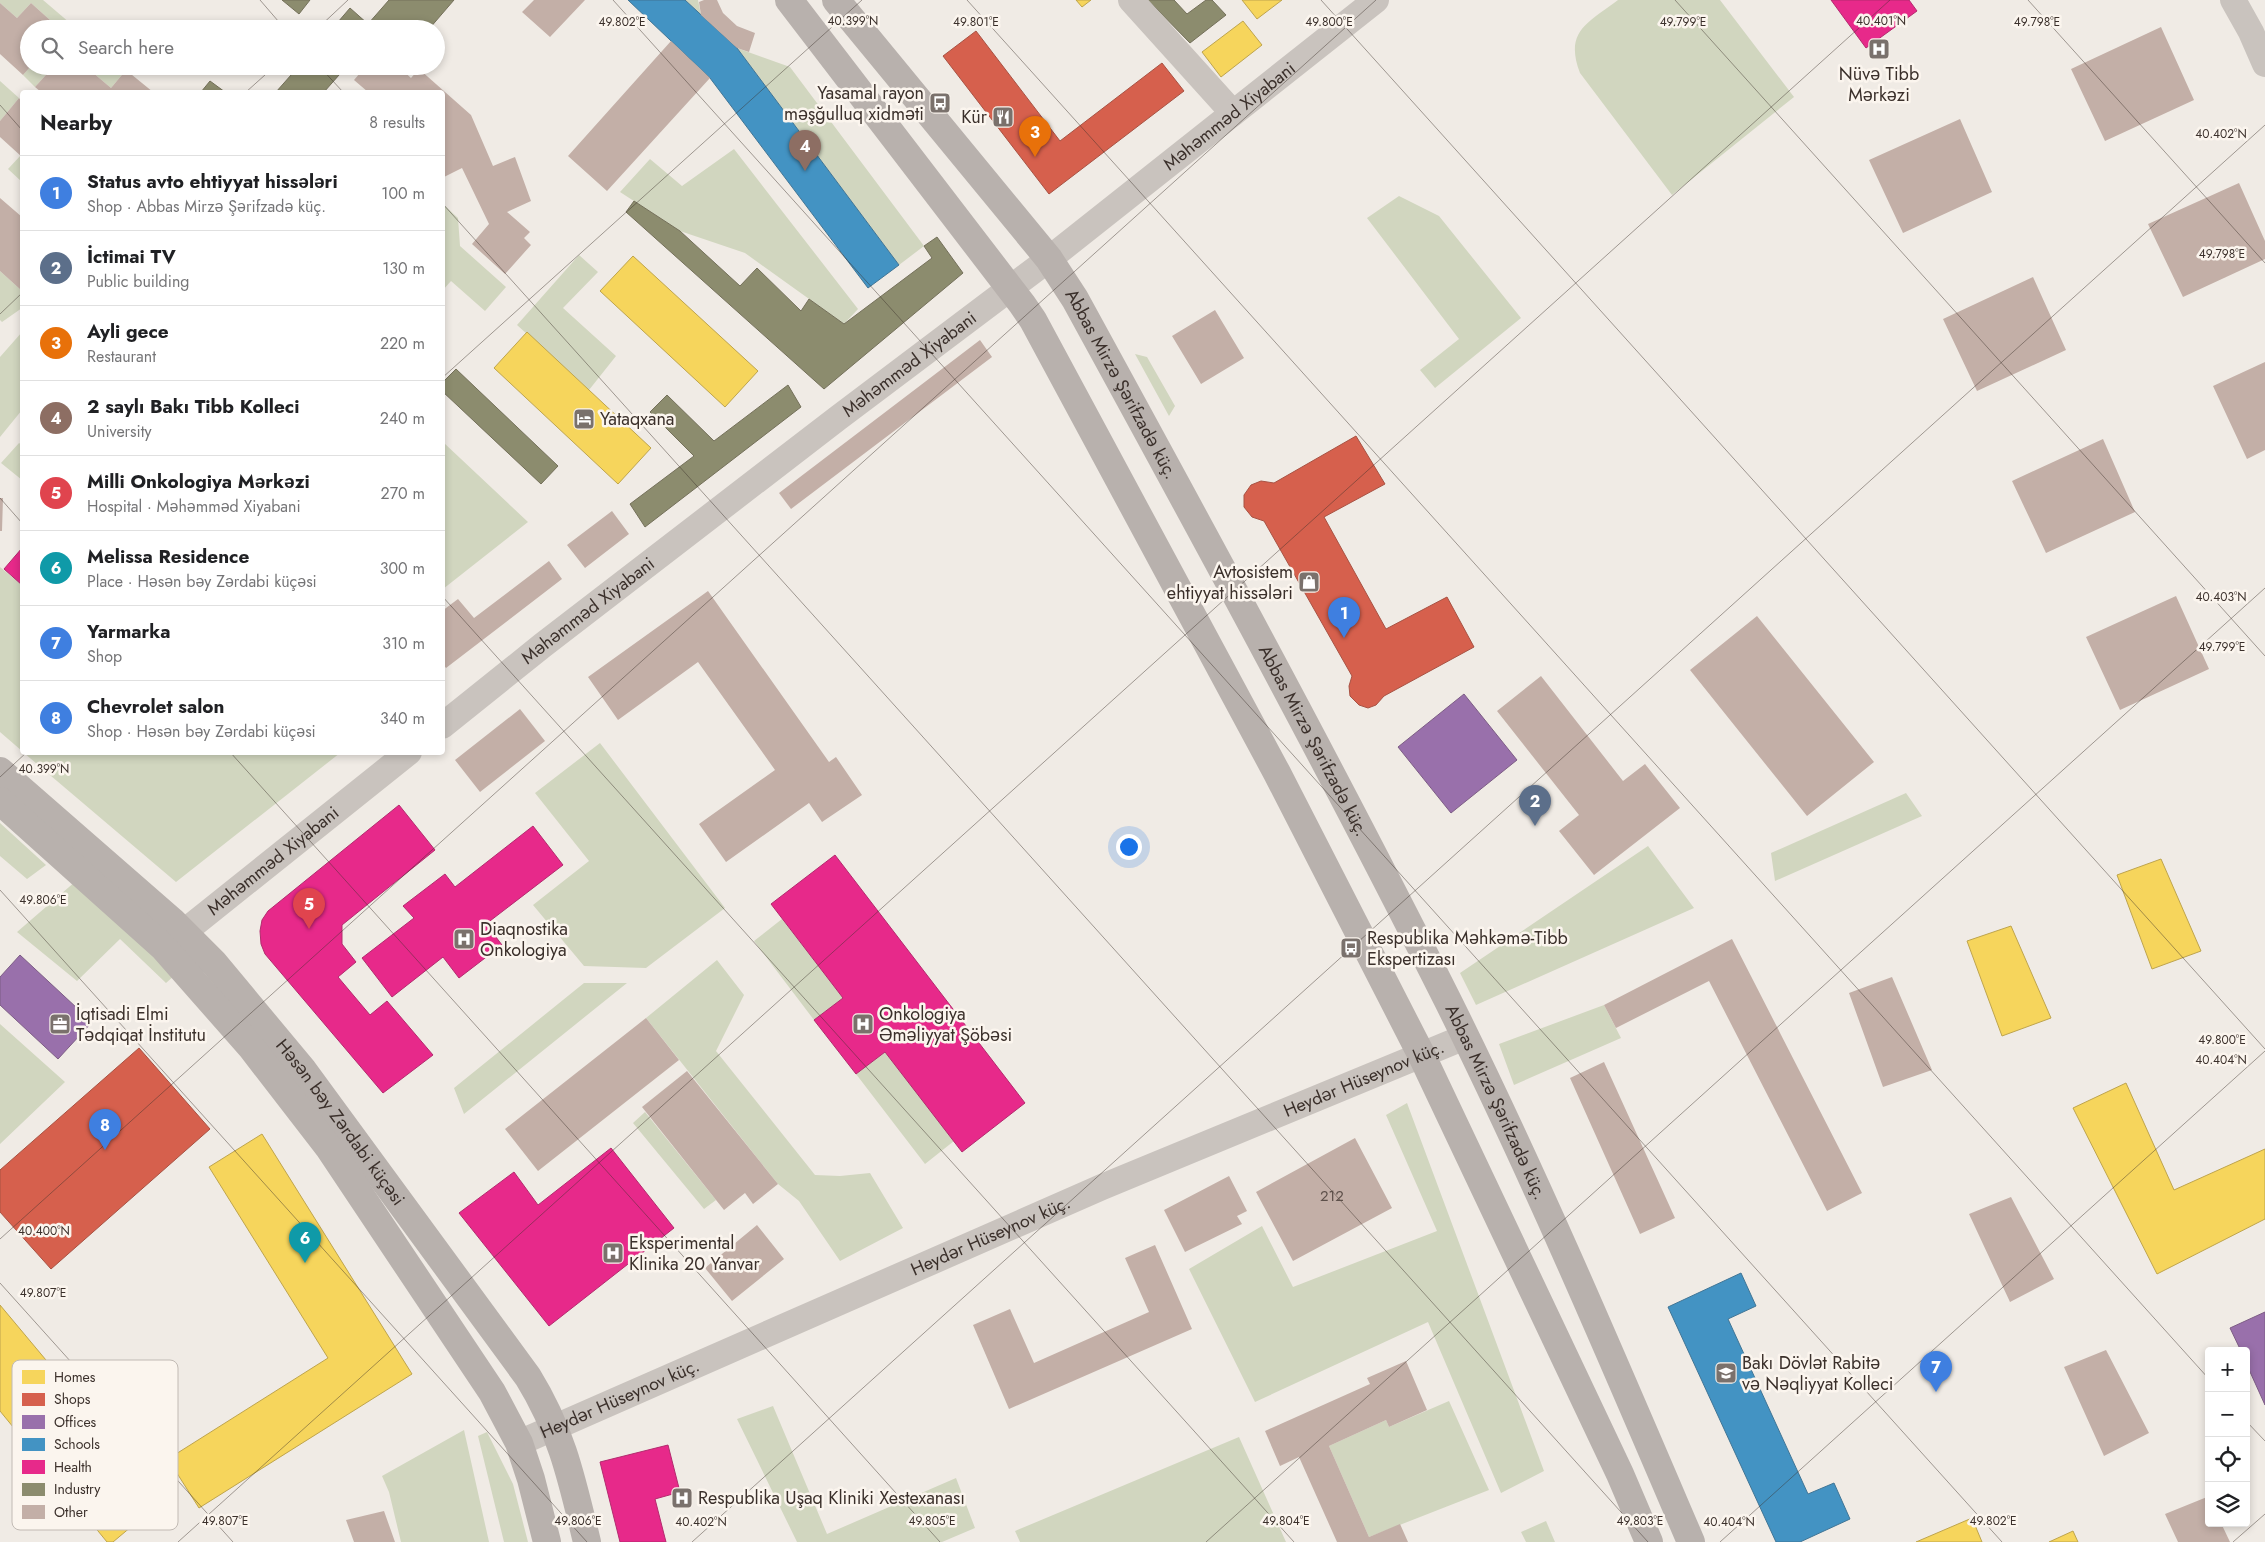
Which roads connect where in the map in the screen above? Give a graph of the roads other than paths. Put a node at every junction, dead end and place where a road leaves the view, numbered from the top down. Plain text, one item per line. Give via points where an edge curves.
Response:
1 (789, 0) edge
2 (836, 0) edge
3 (1131, 0) edge
4 (1376, 0) edge
5 (2233, 0) edge
6 (2265, 64) edge
7 (1233, 113) junction
8 (1049, 259) junction
9 (1010, 288) junction
10 (445, 724) edge
11 (405, 755) edge
12 (0, 771) edge
13 (0, 801) edge
14 (184, 932) junction
15 (1465, 1037) junction
16 (1422, 1056) junction
17 (555, 1427) junction
18 (519, 1443) junction
19 (568, 1466) junction
20 (531, 1479) junction
21 (547, 1542) edge
22 (587, 1542) edge
23 (1649, 1542) edge
24 (1692, 1542) edge

1 - 9 main road
2 - 8 main road, Abbas Mirzə Şərifzadə küç.
3 - 7 street
4 - 7 street, Məhəmməd Xiyabani
5 - 6 street
7 - 8 street, Məhəmməd Xiyabani
8 - 9 street, Məhəmməd Xiyabani
8 - 15 main road, Abbas Mirzə Şərifzadə küç. via 1075,299 1317,748
9 - 10 street, Məhəmməd Xiyabani
9 - 16 main road via 1032,320 1277,773
11 - 14 street, Məhəmməd Xiyabani
12 - 14 main road, Həsən bəy Zərdabi küçəsi
13 - 18 main road, Həsən bəy Zərdabi küçəsi via 163,948 252,1047 366,1202 492,1392
14 - 17 main road, Həsən bəy Zərdabi küçəsi via 233,985 314,1084 528,1377
15 - 16 street, Heydər Hüseynov küç.
15 - 24 main road, Abbas Mirzə Şərifzadə küç. via 1575,1271
16 - 17 street, Heydər Hüseynov küç. via 1102,1187
16 - 23 main road via 1620,1474
17 - 18 street, Heydər Hüseynov küç.
17 - 19 main road, Həsən bəy Zərdabi küçəsi
18 - 20 main road, Həsən bəy Zərdabi küçəsi
19 - 20 main road
19 - 22 main road, Həsən bəy Zərdabi küçəsi
20 - 21 main road, Həsən bəy Zərdabi küçəsi

